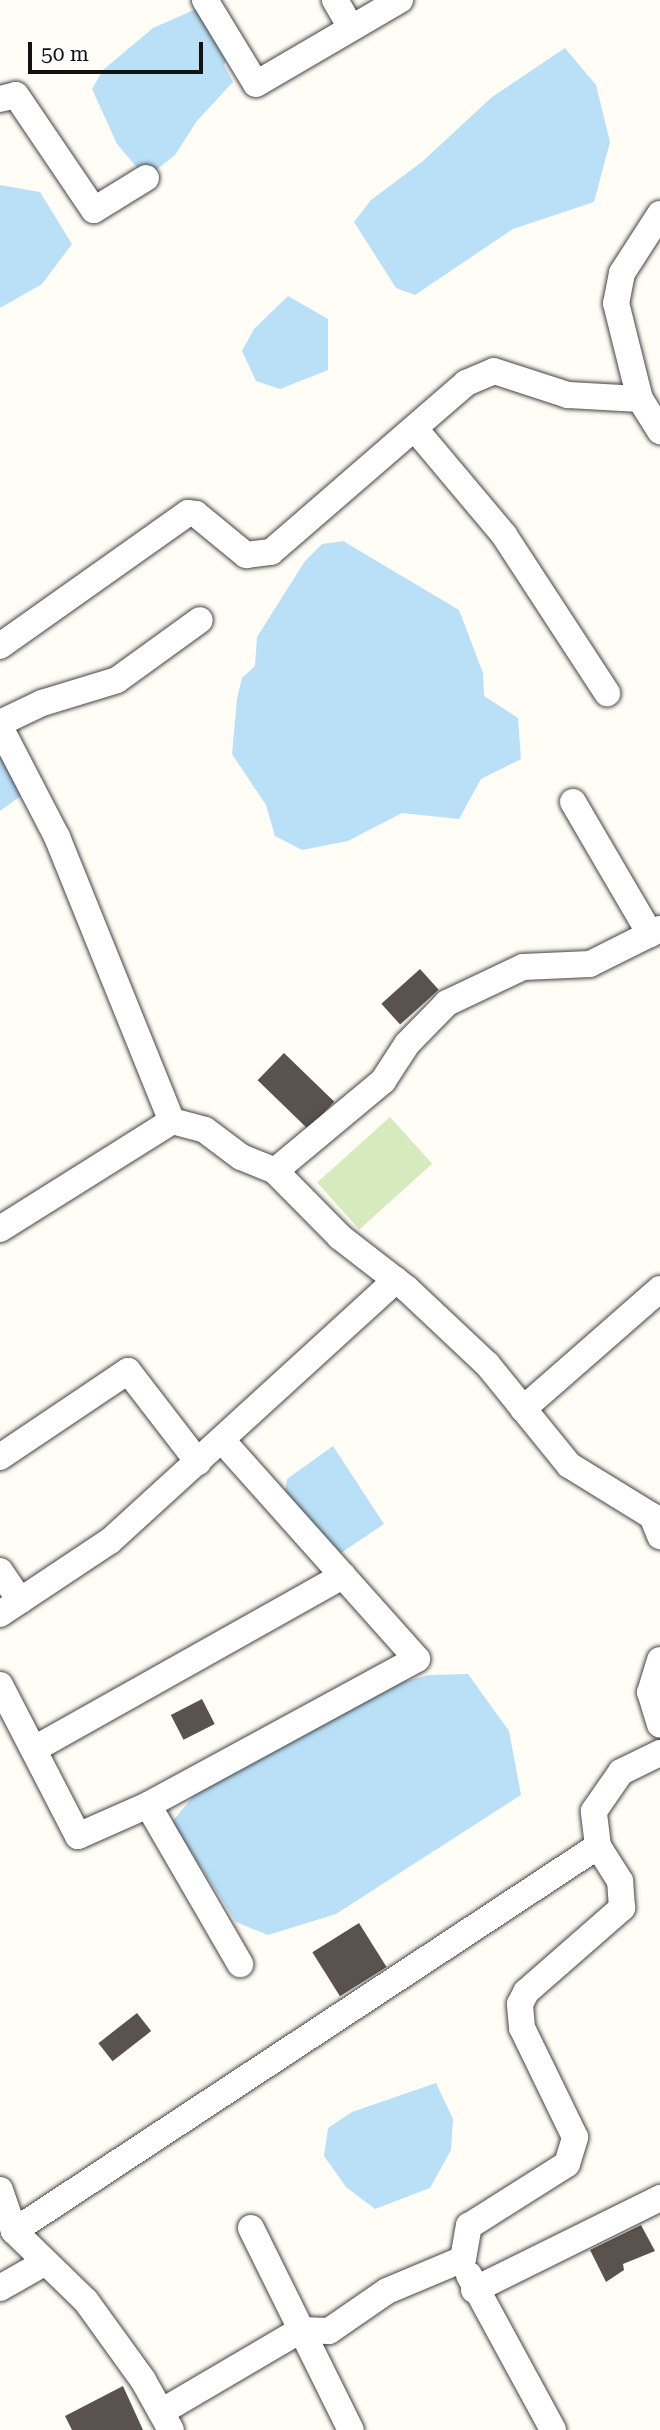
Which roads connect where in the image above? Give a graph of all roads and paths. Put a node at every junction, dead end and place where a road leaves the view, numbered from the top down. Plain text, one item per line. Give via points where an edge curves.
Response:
1 (205, 0) edge
2 (335, 0) edge
3 (400, 0) edge
4 (351, 28) junction
5 (0, 99) edge
6 (146, 178) dead end
7 (660, 214) edge
8 (653, 417) edge
9 (416, 430) junction
10 (200, 620) dead end
11 (0, 646) edge
12 (607, 693) dead end
13 (0, 725) edge
14 (573, 802) dead end
15 (655, 931) edge
16 (172, 1121) junction
17 (275, 1171) junction
18 (0, 1229) edge
19 (396, 1280) junction
20 (660, 1289) edge
21 (523, 1409) junction
22 (222, 1440) junction
23 (0, 1457) edge
24 (198, 1462) junction
25 (657, 1520) edge
26 (0, 1571) edge
27 (343, 1576) junction
28 (10, 1608) edge
29 (660, 1661) edge
30 (0, 1685) edge
31 (660, 1725) edge
32 (36, 1748) junction
33 (660, 1753) edge
34 (148, 1805) junction
35 (598, 1846) junction
36 (240, 1964) dead end
37 (0, 2190) edge
38 (660, 2198) edge
39 (251, 2228) dead end
40 (14, 2231) junction
41 (464, 2259) junction
42 (44, 2263) junction
43 (0, 2288) edge
44 (474, 2290) junction
45 (301, 2330) junction
46 (166, 2421) edge
47 (351, 2430) edge
48 (553, 2430) edge

1 - 4 street via 256,84
2 - 4 street
3 - 4 street
5 - 6 street via 16,96 94,210
7 - 8 street via 622,273 616,303
8 - 9 street via 494,371 467,383
9 - 11 street via 271,552 246,555 196,514 188,513
9 - 12 street via 504,535
10 - 13 street via 117,680 42,702
13 - 16 street via 57,837
14 - 15 street
15 - 17 street via 590,964 523,967 447,1003 407,1044 383,1081
16 - 17 street via 205,1130 242,1157
16 - 18 street
17 - 19 street via 340,1237
19 - 21 street via 487,1364
19 - 22 street
20 - 21 street
21 - 25 street via 569,1465
22 - 24 street
22 - 27 street
23 - 24 street via 128,1371
24 - 28 street via 110,1541
26 - 28 street
27 - 32 street
27 - 34 street via 417,1659
29 - 31 street via 650,1692
30 - 32 street
32 - 34 street via 78,1836
33 - 35 street via 621,1772 594,1811
34 - 36 street
35 - 40 street
35 - 41 street via 620,1881 622,1908 526,1992 519,2016 576,2148 567,2164 469,2226
37 - 40 street
38 - 44 street
39 - 45 street
40 - 42 street
41 - 44 street
41 - 45 street via 387,2291 329,2331
42 - 43 street
42 - 46 street via 86,2301
44 - 48 street
45 - 46 street
45 - 47 street

